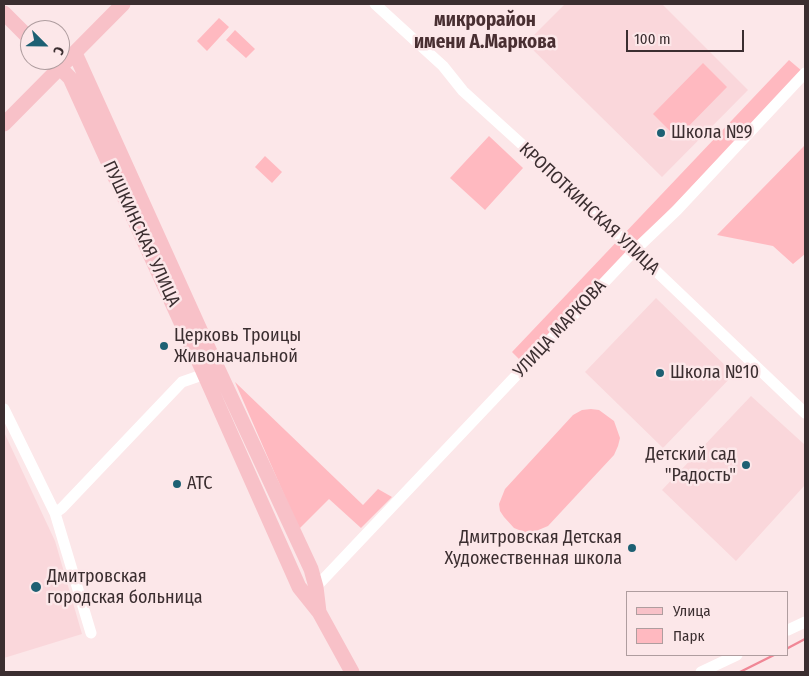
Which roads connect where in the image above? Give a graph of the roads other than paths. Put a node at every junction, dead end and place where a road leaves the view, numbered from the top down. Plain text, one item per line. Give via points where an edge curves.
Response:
1 (123, 4) edge
2 (375, 4) edge
3 (4, 13) edge
4 (20, 29) edge
5 (75, 53) junction
6 (70, 56) edge
7 (70, 67) edge
8 (51, 70) edge
9 (62, 70) edge
10 (805, 72) edge
11 (86, 78) junction
12 (4, 124) edge
13 (634, 251) junction
14 (205, 374) junction
15 (4, 409) edge
16 (805, 413) edge
17 (270, 480) junction
18 (254, 486) junction
19 (54, 513) junction
20 (310, 590) junction
21 (805, 622) edge
22 (789, 630) edge
23 (91, 633) dead end
24 (735, 656) edge
25 (352, 672) edge
26 (701, 672) edge

1 - 5 main road
2 - 13 street, КРОПОТКИНСКАЯ УЛИЦА
3 - 4 main road
5 - 6 main road
5 - 11 main road, ПУШКИНСКАЯ УЛИЦА
7 - 11 main road
8 - 12 main road
9 - 14 main road, ПУШКИНСКАЯ УЛИЦА via 70,78
10 - 13 street, УЛИЦА МАРКОВА via 677,210
11 - 17 main road, ПУШКИНСКАЯ УЛИЦА
13 - 16 street, КРОПОТКИНСКАЯ УЛИЦА
13 - 20 street, УЛИЦА МАРКОВА
14 - 18 main road, ПУШКИНСКАЯ УЛИЦА
14 - 19 street via 182,382
15 - 19 street
17 - 18 main road
17 - 20 main road, ПУШКИНСКАЯ УЛИЦА via 311,569
18 - 20 main road, ПУШКИНСКАЯ УЛИЦА
19 - 23 street
20 - 25 main road, ПУШКИНСКАЯ УЛИЦА
21 - 22 street
24 - 26 street

